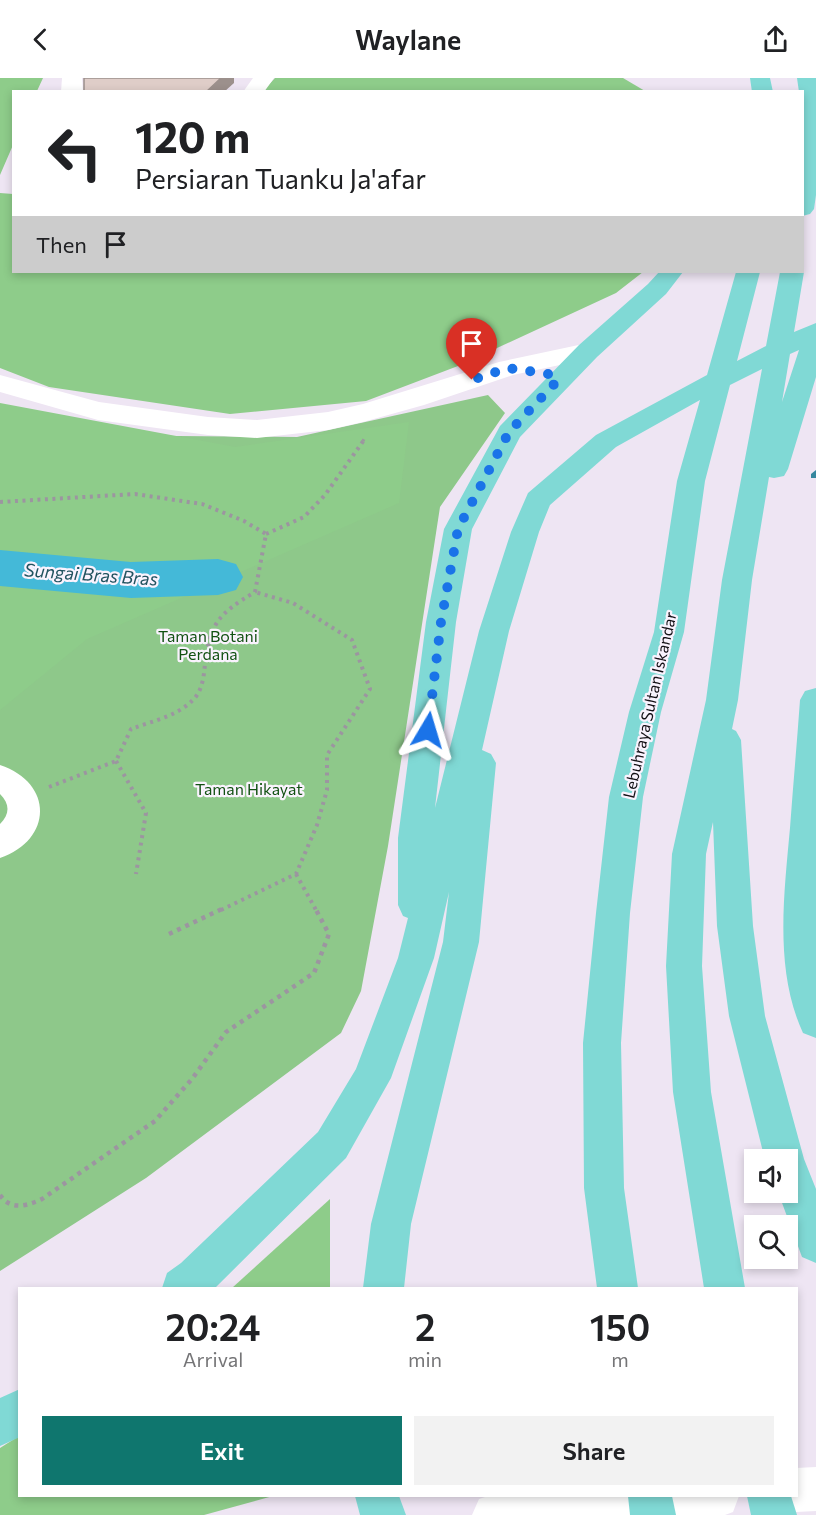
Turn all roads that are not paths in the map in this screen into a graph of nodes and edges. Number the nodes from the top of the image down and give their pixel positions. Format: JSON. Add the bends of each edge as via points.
{"nodes":[{"id":1,"x":264,"y":78,"type":"edge"},
{"id":2,"x":808,"y":83,"type":"edge"},
{"id":3,"x":255,"y":90,"type":"edge"},
{"id":4,"x":804,"y":198,"type":"edge"},
{"id":5,"x":669,"y":273,"type":"edge"},
{"id":6,"x":748,"y":273,"type":"edge"},
{"id":7,"x":791,"y":276,"type":"edge"},
{"id":8,"x":816,"y":331,"type":"edge"},
{"id":9,"x":816,"y":336,"type":"edge"},
{"id":10,"x":816,"y":345,"type":"edge"},
{"id":11,"x":588,"y":351,"type":"junction"},
{"id":12,"x":508,"y":368,"type":"junction"},
{"id":13,"x":558,"y":380,"type":"junction"},
{"id":14,"x":0,"y":383,"type":"edge"},
{"id":15,"x":667,"y":406,"type":"junction"},
{"id":16,"x":774,"y":436,"type":"junction"},
{"id":17,"x":494,"y":631,"type":"junction"},
{"id":18,"x":722,"y":700,"type":"junction"},
{"id":19,"x":816,"y":700,"type":"edge"},
{"id":20,"x":12,"y":787,"type":"edge"},
{"id":21,"x":0,"y":844,"type":"edge"},
{"id":22,"x":803,"y":855,"type":"junction"},
{"id":23,"x":816,"y":903,"type":"edge"},
{"id":24,"x":416,"y":958,"type":"junction"},
{"id":25,"x":816,"y":1021,"type":"edge"},
{"id":26,"x":782,"y":1149,"type":"edge"},
{"id":27,"x":798,"y":1194,"type":"edge"},
{"id":28,"x":816,"y":1243,"type":"edge"},
{"id":29,"x":183,"y":1287,"type":"edge"},
{"id":30,"x":384,"y":1287,"type":"edge"},
{"id":31,"x":618,"y":1287,"type":"edge"},
{"id":32,"x":725,"y":1287,"type":"edge"},
{"id":33,"x":18,"y":1411,"type":"edge"},
{"id":34,"x":0,"y":1424,"type":"edge"},
{"id":35,"x":816,"y":1489,"type":"edge"},
{"id":36,"x":798,"y":1490,"type":"edge"},
{"id":37,"x":377,"y":1497,"type":"edge"},
{"id":38,"x":650,"y":1497,"type":"edge"},
{"id":39,"x":702,"y":1497,"type":"edge"},
{"id":40,"x":769,"y":1497,"type":"edge"},
{"id":41,"x":383,"y":1515,"type":"edge"},
{"id":42,"x":495,"y":1515,"type":"edge"},
{"id":43,"x":653,"y":1515,"type":"edge"},
{"id":44,"x":774,"y":1515,"type":"edge"}],
"edges":[{"from":1,"to":3,"type":"street"},
{"from":2,"to":4,"type":"main road","via":[[813,151]]},
{"from":5,"to":11,"type":"main road","via":[[657,290]]},
{"from":6,"to":31,"type":"main road","name":"Lebuhraya Sultan Iskandar","via":[[691,481],[669,632],[626,796],[602,1043],[604,1188]]},
{"from":7,"to":16,"type":"main road"},
{"from":8,"to":15,"type":"main road"},
{"from":9,"to":16,"type":"main road"},
{"from":10,"to":15,"type":"main road"},
{"from":11,"to":12,"type":"street"},
{"from":11,"to":13,"type":"main road"},
{"from":12,"to":13,"type":"street","via":[[548,374]]},
{"from":12,"to":14,"type":"street","via":[[328,422],[257,429],[98,411]]},
{"from":13,"to":24,"type":"main road","via":[[509,432],[458,529],[441,622],[415,838]]},
{"from":15,"to":17,"type":"main road","via":[[606,441],[538,500]]},
{"from":16,"to":18,"type":"main road","via":[[737,580]]},
{"from":17,"to":24,"type":"main road"},
{"from":17,"to":30,"type":"main road","via":[[461,942],[391,1224]]},
{"from":18,"to":26,"type":"main road","via":[[735,927],[747,1016]]},
{"from":18,"to":32,"type":"main road","via":[[689,854],[684,966],[692,1092]]},
{"from":19,"to":22,"type":"main road"},
{"from":20,"to":21,"type":"street","via":[[25,808],[23,819],[17,830]]},
{"from":22,"to":23,"type":"main road"},
{"from":22,"to":25,"type":"main road","via":[[800,914],[807,987]]},
{"from":24,"to":29,"type":"main road","via":[[372,1077],[332,1145]]},
{"from":27,"to":28,"type":"main road"},
{"from":33,"to":34,"type":"main road"},
{"from":35,"to":36,"type":"street"},
{"from":37,"to":41,"type":"main road"},
{"from":38,"to":43,"type":"main road"},
{"from":39,"to":42,"type":"street","via":[[548,1507]]},
{"from":40,"to":44,"type":"main road"}]}
